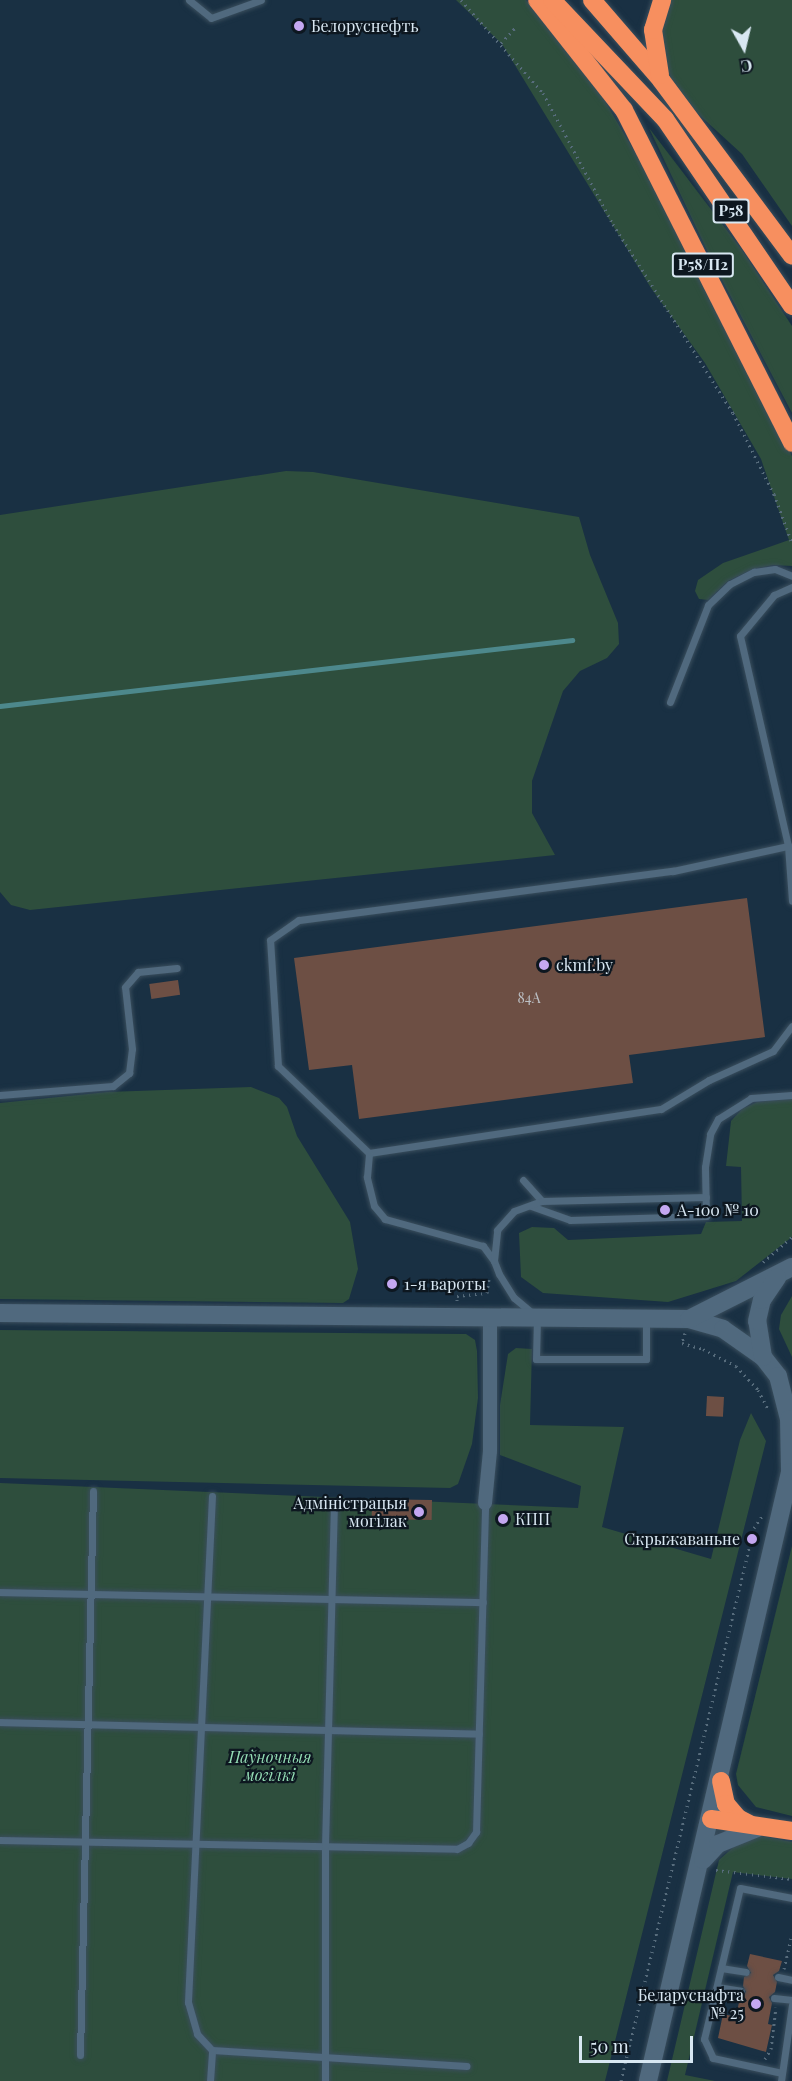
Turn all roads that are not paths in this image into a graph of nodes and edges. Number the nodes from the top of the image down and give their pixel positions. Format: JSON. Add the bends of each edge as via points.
{"nodes":[{"id":1,"x":189,"y":0,"type":"edge"},
{"id":2,"x":261,"y":0,"type":"edge"},
{"id":3,"x":537,"y":0,"type":"edge"},
{"id":4,"x":552,"y":0,"type":"edge"},
{"id":5,"x":592,"y":0,"type":"edge"},
{"id":6,"x":663,"y":0,"type":"edge"},
{"id":7,"x":661,"y":80,"type":"junction"},
{"id":8,"x":792,"y":256,"type":"edge"},
{"id":9,"x":792,"y":306,"type":"edge"},
{"id":10,"x":792,"y":443,"type":"edge"},
{"id":11,"x":792,"y":576,"type":"edge"},
{"id":12,"x":792,"y":587,"type":"edge"},
{"id":13,"x":670,"y":702,"type":"dead end"},
{"id":14,"x":788,"y":846,"type":"junction"},
{"id":15,"x":792,"y":901,"type":"edge"},
{"id":16,"x":177,"y":968,"type":"dead end"},
{"id":17,"x":792,"y":1026,"type":"edge"},
{"id":18,"x":0,"y":1095,"type":"edge"},
{"id":19,"x":792,"y":1095,"type":"edge"},
{"id":20,"x":369,"y":1153,"type":"junction"},
{"id":21,"x":523,"y":1180,"type":"dead end"},
{"id":22,"x":706,"y":1197,"type":"junction"},
{"id":23,"x":542,"y":1201,"type":"junction"},
{"id":24,"x":531,"y":1206,"type":"junction"},
{"id":25,"x":494,"y":1261,"type":"junction"},
{"id":26,"x":785,"y":1272,"type":"edge"},
{"id":27,"x":0,"y":1313,"type":"edge"},
{"id":28,"x":490,"y":1316,"type":"junction"},
{"id":29,"x":537,"y":1317,"type":"junction"},
{"id":30,"x":646,"y":1318,"type":"junction"},
{"id":31,"x":689,"y":1318,"type":"junction"},
{"id":32,"x":763,"y":1357,"type":"junction"},
{"id":33,"x":785,"y":1381,"type":"edge"},
{"id":34,"x":791,"y":1471,"type":"edge"},
{"id":35,"x":93,"y":1491,"type":"dead end"},
{"id":36,"x":213,"y":1496,"type":"dead end"},
{"id":37,"x":334,"y":1503,"type":"dead end"},
{"id":38,"x":485,"y":1503,"type":"joint"},
{"id":39,"x":0,"y":1592,"type":"edge"},
{"id":40,"x":91,"y":1594,"type":"junction"},
{"id":41,"x":208,"y":1596,"type":"junction"},
{"id":42,"x":330,"y":1599,"type":"junction"},
{"id":43,"x":483,"y":1602,"type":"junction"},
{"id":44,"x":0,"y":1722,"type":"edge"},
{"id":45,"x":89,"y":1724,"type":"junction"},
{"id":46,"x":201,"y":1727,"type":"junction"},
{"id":47,"x":327,"y":1730,"type":"junction"},
{"id":48,"x":479,"y":1734,"type":"junction"},
{"id":49,"x":721,"y":1781,"type":"junction"},
{"id":50,"x":711,"y":1820,"type":"junction"},
{"id":51,"x":757,"y":1828,"type":"junction"},
{"id":52,"x":792,"y":1831,"type":"edge"},
{"id":53,"x":0,"y":1840,"type":"edge"},
{"id":54,"x":86,"y":1841,"type":"junction"},
{"id":55,"x":194,"y":1844,"type":"junction"},
{"id":56,"x":325,"y":1846,"type":"junction"},
{"id":57,"x":707,"y":1865,"type":"junction"},
{"id":58,"x":792,"y":1898,"type":"edge"},
{"id":59,"x":721,"y":1968,"type":"junction"},
{"id":60,"x":746,"y":1972,"type":"dead end"},
{"id":61,"x":778,"y":1977,"type":"dead end"},
{"id":62,"x":792,"y":1980,"type":"edge"},
{"id":63,"x":717,"y":1987,"type":"junction"},
{"id":64,"x":741,"y":1991,"type":"dead end"},
{"id":65,"x":774,"y":1998,"type":"dead end"},
{"id":66,"x":792,"y":2000,"type":"edge"},
{"id":67,"x":792,"y":2004,"type":"edge"},
{"id":68,"x":212,"y":2050,"type":"junction"},
{"id":69,"x":80,"y":2055,"type":"dead end"},
{"id":70,"x":326,"y":2055,"type":"junction"},
{"id":71,"x":466,"y":2066,"type":"dead end"},
{"id":72,"x":651,"y":2077,"type":"edge"},
{"id":73,"x":781,"y":2077,"type":"edge"},
{"id":74,"x":210,"y":2081,"type":"edge"},
{"id":75,"x":325,"y":2081,"type":"edge"}],
"edges":[{"from":1,"to":2,"type":"lane","via":[[211,18]]},
{"from":3,"to":10,"type":"highway","number":"Р58/П2","via":[[624,110]]},
{"from":4,"to":9,"type":"highway","number":"Р58","via":[[665,119]]},
{"from":5,"to":7,"type":"highway","number":"Р58"},
{"from":6,"to":7,"type":"highway","via":[[653,30]]},
{"from":7,"to":8,"type":"highway","number":"Р58"},
{"from":11,"to":13,"type":"lane","via":[[775,569],[754,572],[730,585],[708,605]]},
{"from":12,"to":14,"type":"lane","via":[[774,595],[740,636]]},
{"from":14,"to":15,"type":"lane"},
{"from":14,"to":20,"type":"lane","via":[[673,871],[299,920],[270,940],[278,1066]]},
{"from":16,"to":18,"type":"lane","via":[[138,972],[125,987],[132,1048],[129,1073],[113,1086]]},
{"from":17,"to":20,"type":"lane","via":[[773,1051],[708,1080],[661,1109]]},
{"from":19,"to":22,"type":"lane","via":[[751,1098],[718,1119],[710,1134]]},
{"from":20,"to":25,"type":"lane","via":[[367,1177],[374,1206],[385,1219],[467,1239],[483,1246]]},
{"from":21,"to":23,"type":"lane"},
{"from":22,"to":23,"type":"lane"},
{"from":22,"to":24,"type":"lane","via":[[706,1216],[570,1220]]},
{"from":23,"to":24,"type":"lane"},
{"from":24,"to":25,"type":"lane","via":[[514,1211],[497,1230]]},
{"from":25,"to":29,"type":"lane","via":[[506,1287]]},
{"from":26,"to":31,"type":"main road"},
{"from":26,"to":32,"type":"main road","via":[[762,1300],[757,1321]]},
{"from":27,"to":28,"type":"main road"},
{"from":28,"to":29,"type":"main road"},
{"from":28,"to":38,"type":"street","via":[[490,1451]]},
{"from":29,"to":30,"type":"main road"},
{"from":29,"to":30,"type":"lane","via":[[536,1359],[646,1359]]},
{"from":30,"to":31,"type":"main road"},
{"from":31,"to":32,"type":"main road","via":[[723,1329]]},
{"from":32,"to":33,"type":"main road"},
{"from":33,"to":34,"type":"main road"},
{"from":34,"to":49,"type":"main road"},
{"from":35,"to":40,"type":"lane"},
{"from":36,"to":41,"type":"lane"},
{"from":37,"to":42,"type":"lane"},
{"from":38,"to":43,"type":"lane"},
{"from":39,"to":40,"type":"lane"},
{"from":40,"to":41,"type":"lane"},
{"from":40,"to":45,"type":"lane"},
{"from":41,"to":42,"type":"lane"},
{"from":41,"to":46,"type":"lane"},
{"from":42,"to":43,"type":"lane"},
{"from":42,"to":47,"type":"lane"},
{"from":43,"to":48,"type":"lane"},
{"from":44,"to":45,"type":"lane"},
{"from":45,"to":46,"type":"lane"},
{"from":45,"to":54,"type":"lane"},
{"from":46,"to":47,"type":"lane"},
{"from":46,"to":55,"type":"lane"},
{"from":47,"to":48,"type":"lane"},
{"from":47,"to":56,"type":"lane"},
{"from":48,"to":56,"type":"lane","via":[[476,1832],[468,1843],[457,1849]]},
{"from":49,"to":50,"type":"main road"},
{"from":49,"to":51,"type":"highway","via":[[726,1804],[738,1818]]},
{"from":50,"to":51,"type":"highway"},
{"from":50,"to":57,"type":"main road"},
{"from":51,"to":52,"type":"highway"},
{"from":51,"to":57,"type":"main road","via":[[718,1844]]},
{"from":53,"to":54,"type":"lane"},
{"from":54,"to":55,"type":"lane"},
{"from":54,"to":69,"type":"lane"},
{"from":55,"to":56,"type":"lane"},
{"from":55,"to":68,"type":"lane","via":[[188,2002],[197,2034]]},
{"from":56,"to":70,"type":"lane"},
{"from":57,"to":72,"type":"main road"},
{"from":58,"to":59,"type":"lane","via":[[740,1888]]},
{"from":59,"to":60,"type":"lane"},
{"from":59,"to":63,"type":"lane"},
{"from":61,"to":62,"type":"lane"},
{"from":63,"to":64,"type":"lane"},
{"from":63,"to":73,"type":"lane","via":[[704,2038],[712,2058]]},
{"from":65,"to":66,"type":"lane"},
{"from":67,"to":73,"type":"lane"},
{"from":68,"to":70,"type":"lane"},
{"from":68,"to":74,"type":"lane"},
{"from":70,"to":71,"type":"lane"},
{"from":70,"to":75,"type":"lane"}]}
